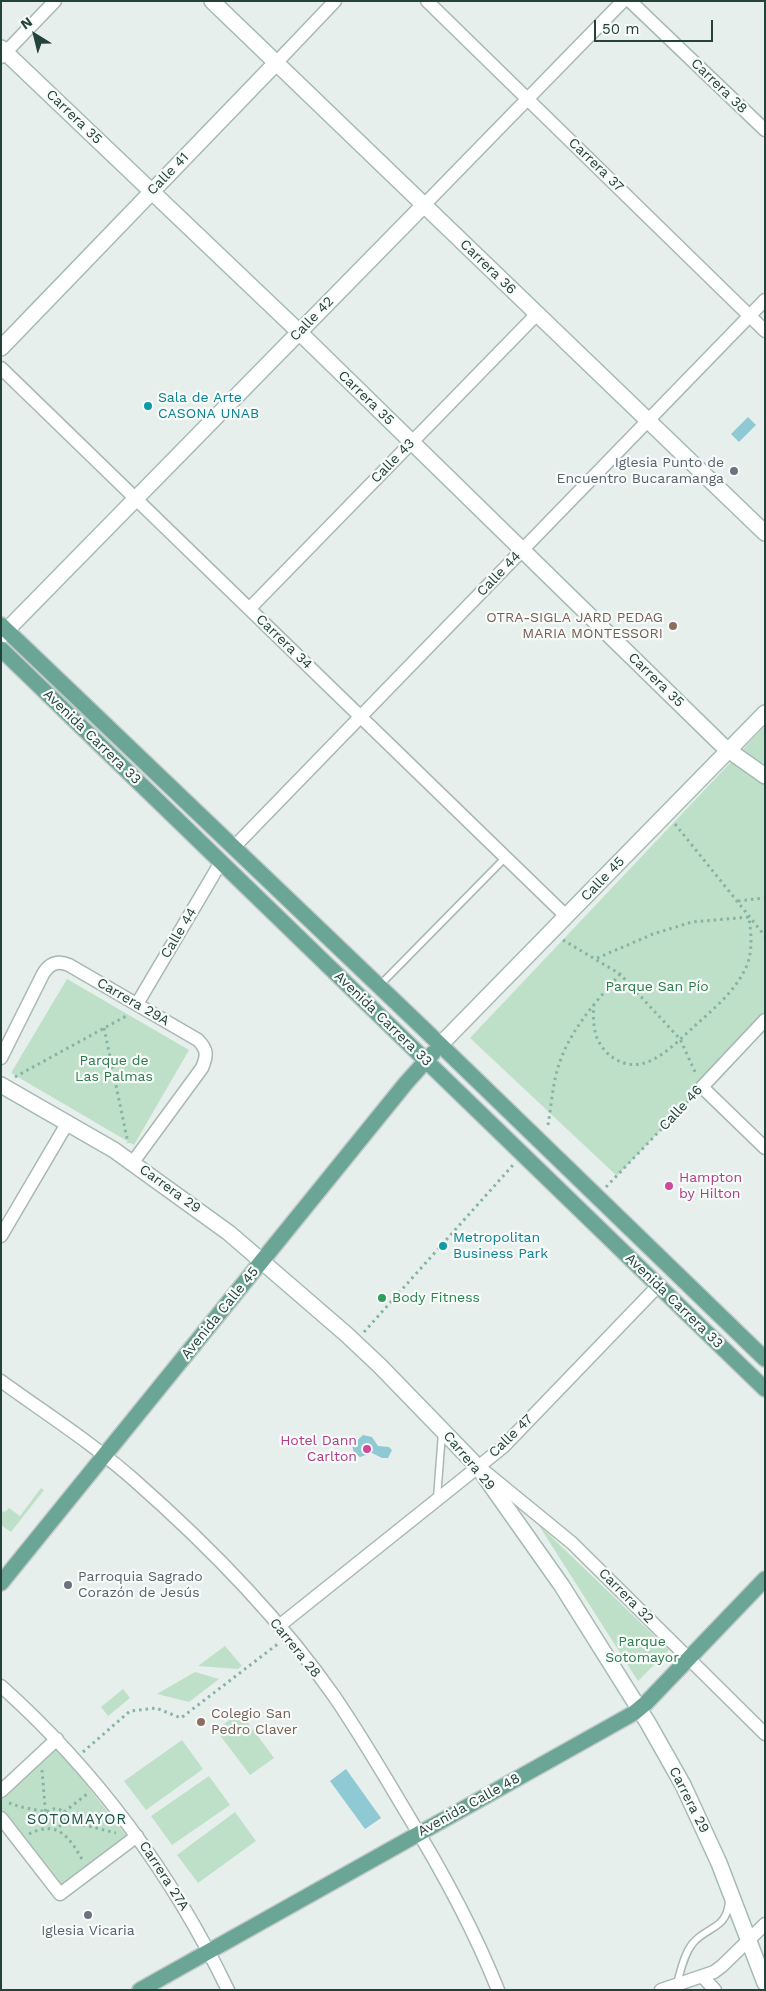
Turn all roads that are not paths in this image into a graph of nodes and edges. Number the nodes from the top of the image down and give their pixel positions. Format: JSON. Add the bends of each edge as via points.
{"nodes":[{"id":1,"x":55,"y":1,"type":"edge"},
{"id":2,"x":212,"y":1,"type":"edge"},
{"id":3,"x":335,"y":1,"type":"edge"},
{"id":4,"x":427,"y":1,"type":"edge"},
{"id":5,"x":623,"y":1,"type":"edge"},
{"id":6,"x":630,"y":1,"type":"edge"},
{"id":7,"x":3,"y":52,"type":"edge"},
{"id":8,"x":276,"y":63,"type":"junction"},
{"id":9,"x":528,"y":98,"type":"junction"},
{"id":10,"x":765,"y":130,"type":"edge"},
{"id":11,"x":152,"y":192,"type":"junction"},
{"id":12,"x":424,"y":205,"type":"junction"},
{"id":13,"x":765,"y":300,"type":"edge"},
{"id":14,"x":537,"y":314,"type":"junction"},
{"id":15,"x":750,"y":316,"type":"junction"},
{"id":16,"x":765,"y":330,"type":"edge"},
{"id":17,"x":299,"y":332,"type":"junction"},
{"id":18,"x":1,"y":348,"type":"edge"},
{"id":19,"x":1,"y":368,"type":"edge"},
{"id":20,"x":648,"y":421,"type":"junction"},
{"id":21,"x":411,"y":442,"type":"junction"},
{"id":22,"x":136,"y":498,"type":"junction"},
{"id":23,"x":765,"y":533,"type":"edge"},
{"id":24,"x":522,"y":550,"type":"junction"},
{"id":25,"x":250,"y":608,"type":"junction"},
{"id":26,"x":3,"y":630,"type":"edge"},
{"id":27,"x":1,"y":649,"type":"edge"},
{"id":28,"x":765,"y":713,"type":"edge"},
{"id":29,"x":360,"y":716,"type":"junction"},
{"id":30,"x":728,"y":751,"type":"junction"},
{"id":31,"x":765,"y":776,"type":"edge"},
{"id":32,"x":234,"y":847,"type":"junction"},
{"id":33,"x":506,"y":857,"type":"junction"},
{"id":34,"x":221,"y":862,"type":"junction"},
{"id":35,"x":566,"y":916,"type":"junction"},
{"id":36,"x":379,"y":986,"type":"junction"},
{"id":37,"x":139,"y":1006,"type":"junction"},
{"id":38,"x":765,"y":1020,"type":"edge"},
{"id":39,"x":440,"y":1045,"type":"junction"},
{"id":40,"x":1,"y":1058,"type":"edge"},
{"id":41,"x":426,"y":1061,"type":"junction"},
{"id":42,"x":6,"y":1083,"type":"edge"},
{"id":43,"x":68,"y":1122,"type":"junction"},
{"id":44,"x":765,"y":1148,"type":"edge"},
{"id":45,"x":132,"y":1162,"type":"junction"},
{"id":46,"x":1,"y":1236,"type":"edge"},
{"id":47,"x":262,"y":1261,"type":"junction"},
{"id":48,"x":658,"y":1286,"type":"junction"},
{"id":49,"x":765,"y":1359,"type":"edge"},
{"id":50,"x":1,"y":1380,"type":"edge"},
{"id":51,"x":765,"y":1389,"type":"edge"},
{"id":52,"x":443,"y":1429,"type":"junction"},
{"id":53,"x":104,"y":1456,"type":"junction"},
{"id":54,"x":478,"y":1467,"type":"junction"},
{"id":55,"x":437,"y":1500,"type":"junction"},
{"id":56,"x":765,"y":1579,"type":"edge"},
{"id":57,"x":1,"y":1583,"type":"edge"},
{"id":58,"x":279,"y":1626,"type":"junction"},
{"id":59,"x":688,"y":1658,"type":"junction"},
{"id":60,"x":1,"y":1686,"type":"edge"},
{"id":61,"x":639,"y":1709,"type":"junction"},
{"id":62,"x":765,"y":1734,"type":"edge"},
{"id":63,"x":57,"y":1739,"type":"junction"},
{"id":64,"x":4,"y":1796,"type":"edge"},
{"id":65,"x":1,"y":1818,"type":"edge"},
{"id":66,"x":419,"y":1833,"type":"junction"},
{"id":67,"x":136,"y":1837,"type":"junction"},
{"id":68,"x":730,"y":1892,"type":"junction"},
{"id":69,"x":765,"y":1924,"type":"edge"},
{"id":70,"x":749,"y":1941,"type":"junction"},
{"id":71,"x":209,"y":1951,"type":"junction"},
{"id":72,"x":702,"y":1976,"type":"junction"},
{"id":73,"x":765,"y":1983,"type":"edge"},
{"id":74,"x":677,"y":1984,"type":"junction"},
{"id":75,"x":140,"y":1990,"type":"edge"},
{"id":76,"x":228,"y":1990,"type":"edge"},
{"id":77,"x":498,"y":1990,"type":"edge"},
{"id":78,"x":661,"y":1990,"type":"edge"},
{"id":79,"x":715,"y":1990,"type":"edge"}],
"edges":[{"from":1,"to":7,"type":"street"},
{"from":2,"to":8,"type":"street","name":"Carrera 36"},
{"from":3,"to":8,"type":"street","name":"Calle 41"},
{"from":4,"to":9,"type":"street","name":"Carrera 37"},
{"from":5,"to":9,"type":"street","name":"Calle 42"},
{"from":6,"to":10,"type":"street","name":"Carrera 38"},
{"from":7,"to":11,"type":"street","name":"Carrera 35"},
{"from":8,"to":11,"type":"street","name":"Calle 41"},
{"from":8,"to":12,"type":"street","name":"Carrera 36"},
{"from":9,"to":12,"type":"street","name":"Calle 42"},
{"from":9,"to":15,"type":"street","name":"Carrera 37"},
{"from":11,"to":17,"type":"street","name":"Carrera 35"},
{"from":11,"to":18,"type":"street","name":"Calle 41"},
{"from":12,"to":14,"type":"street","name":"Carrera 36"},
{"from":12,"to":17,"type":"street","name":"Calle 42"},
{"from":13,"to":15,"type":"street","name":"Calle 44"},
{"from":14,"to":20,"type":"street","name":"Carrera 36"},
{"from":14,"to":21,"type":"street","name":"Calle 43"},
{"from":15,"to":16,"type":"street","name":"Carrera 37"},
{"from":15,"to":20,"type":"street","name":"Calle 44"},
{"from":17,"to":21,"type":"street","name":"Carrera 35"},
{"from":17,"to":22,"type":"street","name":"Calle 42"},
{"from":19,"to":22,"type":"street","name":"Carrera 34"},
{"from":20,"to":23,"type":"street","name":"Carrera 36"},
{"from":20,"to":24,"type":"street","name":"Calle 44"},
{"from":21,"to":24,"type":"street","name":"Carrera 35"},
{"from":21,"to":25,"type":"street","name":"Calle 43"},
{"from":22,"to":25,"type":"street","name":"Carrera 34"},
{"from":22,"to":26,"type":"street","name":"Calle 42"},
{"from":24,"to":29,"type":"street","name":"Calle 44"},
{"from":24,"to":30,"type":"street","name":"Carrera 35"},
{"from":25,"to":29,"type":"street","name":"Carrera 34"},
{"from":26,"to":32,"type":"main road","name":"Avenida Carrera 33"},
{"from":27,"to":34,"type":"main road","name":"Avenida Carrera 33"},
{"from":28,"to":30,"type":"street","name":"Calle 45"},
{"from":29,"to":32,"type":"street","name":"Calle 44"},
{"from":29,"to":33,"type":"street","name":"Carrera 34"},
{"from":30,"to":31,"type":"street","name":"Carrera 35"},
{"from":30,"to":35,"type":"street","name":"Calle 45"},
{"from":32,"to":36,"type":"main road","name":"Avenida Carrera 33"},
{"from":33,"to":35,"type":"street","name":"Carrera 34"},
{"from":33,"to":36,"type":"lane"},
{"from":34,"to":37,"type":"street","name":"Calle 44"},
{"from":34,"to":41,"type":"main road","name":"Avenida Carrera 33"},
{"from":35,"to":39,"type":"street","name":"Calle 45"},
{"from":36,"to":39,"type":"main road","name":"Avenida Carrera 33"},
{"from":37,"to":40,"type":"street","name":"Carrera 29A","via":[[69,965],[52,964],[43,974]]},
{"from":37,"to":45,"type":"street","name":"Carrera 29A","via":[[198,1040],[207,1054],[202,1068]]},
{"from":38,"to":44,"type":"street","name":"Calle 46","via":[[702,1087]]},
{"from":39,"to":41,"type":"main road","name":"Avenida Calle 45"},
{"from":39,"to":49,"type":"main road","name":"Avenida Carrera 33"},
{"from":41,"to":47,"type":"main road","name":"Avenida Calle 45"},
{"from":41,"to":48,"type":"main road","name":"Avenida Carrera 33"},
{"from":42,"to":43,"type":"street","name":"Carrera 29"},
{"from":43,"to":45,"type":"street","name":"Carrera 29"},
{"from":43,"to":46,"type":"street"},
{"from":45,"to":47,"type":"street","name":"Carrera 29"},
{"from":47,"to":52,"type":"street","name":"Carrera 29","via":[[355,1343]]},
{"from":47,"to":53,"type":"main road","name":"Avenida Calle 45"},
{"from":48,"to":51,"type":"main road","name":"Avenida Carrera 33"},
{"from":48,"to":54,"type":"street","name":"Calle 47","via":[[511,1439]]},
{"from":50,"to":53,"type":"street","name":"Carrera 28"},
{"from":52,"to":54,"type":"street","name":"Carrera 29"},
{"from":52,"to":55,"type":"lane"},
{"from":53,"to":57,"type":"main road","name":"Avenida Calle 45"},
{"from":53,"to":58,"type":"street","name":"Carrera 28","via":[[182,1524]]},
{"from":54,"to":55,"type":"street","name":"Calle 47"},
{"from":54,"to":59,"type":"street","name":"Carrera 32","via":[[572,1543]]},
{"from":54,"to":61,"type":"street","name":"Carrera 29","via":[[562,1586]]},
{"from":55,"to":58,"type":"street","name":"Calle 47"},
{"from":56,"to":59,"type":"main road","name":"Avenida Calle 48"},
{"from":58,"to":66,"type":"street","name":"Carrera 28","via":[[333,1696]]},
{"from":59,"to":61,"type":"main road","name":"Avenida Calle 48"},
{"from":59,"to":62,"type":"street","name":"Carrera 32"},
{"from":60,"to":63,"type":"street","name":"Carrera 27A"},
{"from":61,"to":66,"type":"main road","name":"Avenida Calle 48"},
{"from":61,"to":68,"type":"street","name":"Carrera 29","via":[[695,1809]]},
{"from":63,"to":64,"type":"street"},
{"from":63,"to":67,"type":"street","name":"Carrera 27A","via":[[98,1785]]},
{"from":65,"to":67,"type":"street","via":[[60,1894]]},
{"from":66,"to":71,"type":"main road","name":"Avenida Calle 48"},
{"from":66,"to":77,"type":"street","name":"Carrera 28","via":[[477,1938]]},
{"from":67,"to":71,"type":"street","name":"Carrera 27A","via":[[188,1912]]},
{"from":68,"to":70,"type":"street","name":"Carrera 29"},
{"from":68,"to":74,"type":"lane","via":[[724,1919],[694,1941]]},
{"from":69,"to":70,"type":"street"},
{"from":70,"to":72,"type":"street","via":[[722,1966]]},
{"from":70,"to":73,"type":"street","name":"Carrera 29"},
{"from":71,"to":75,"type":"main road","name":"Avenida Calle 48"},
{"from":71,"to":76,"type":"street","name":"Carrera 27A"},
{"from":72,"to":74,"type":"street"},
{"from":72,"to":79,"type":"street"},
{"from":74,"to":78,"type":"street"}]}
